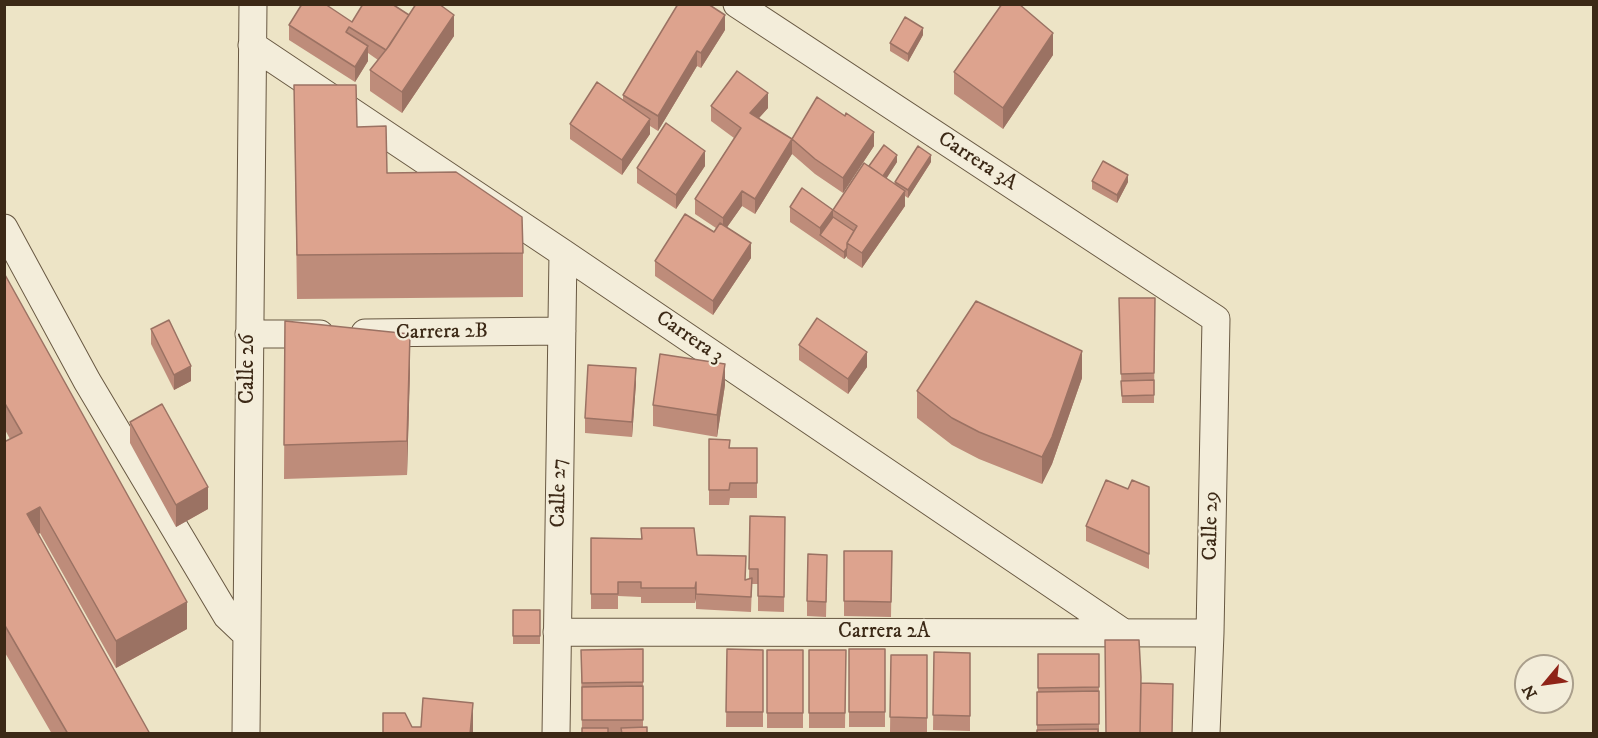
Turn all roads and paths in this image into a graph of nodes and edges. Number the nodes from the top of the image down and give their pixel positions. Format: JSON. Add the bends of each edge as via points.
{"nodes":[{"id":1,"x":253,"y":4,"type":"edge"},
{"id":2,"x":737,"y":4,"type":"edge"},
{"id":3,"x":252,"y":45,"type":"junction"},
{"id":4,"x":4,"y":228,"type":"edge"},
{"id":5,"x":563,"y":253,"type":"junction"},
{"id":6,"x":1216,"y":319,"type":"joint"},
{"id":7,"x":562,"y":331,"type":"junction"},
{"id":8,"x":249,"y":334,"type":"junction"},
{"id":9,"x":557,"y":632,"type":"junction"},
{"id":10,"x":1124,"y":633,"type":"junction"},
{"id":11,"x":1210,"y":633,"type":"junction"},
{"id":12,"x":247,"y":635,"type":"junction"},
{"id":13,"x":246,"y":734,"type":"edge"},
{"id":14,"x":556,"y":734,"type":"edge"},
{"id":15,"x":1206,"y":734,"type":"edge"}],
"edges":[{"from":1,"to":3,"type":"street","name":"Calle 26"},
{"from":2,"to":6,"type":"street","name":"Carrera 3A"},
{"from":3,"to":5,"type":"street","name":"Carrera 3"},
{"from":3,"to":8,"type":"street","name":"Calle 26"},
{"from":4,"to":12,"type":"street","via":[[87,381],[227,616]]},
{"from":5,"to":7,"type":"street","name":"Calle 27"},
{"from":5,"to":10,"type":"street","name":"Carrera 3"},
{"from":6,"to":11,"type":"street","name":"Calle 29"},
{"from":7,"to":8,"type":"street","name":"Carrera 2B"},
{"from":7,"to":9,"type":"street","name":"Calle 27"},
{"from":8,"to":12,"type":"street","name":"Calle 26"},
{"from":9,"to":10,"type":"street","name":"Carrera 2A"},
{"from":9,"to":14,"type":"street","name":"Calle 27"},
{"from":10,"to":11,"type":"street","name":"Carrera 2A"},
{"from":11,"to":15,"type":"street","name":"Calle 29"},
{"from":12,"to":13,"type":"street","name":"Calle 26"}]}
